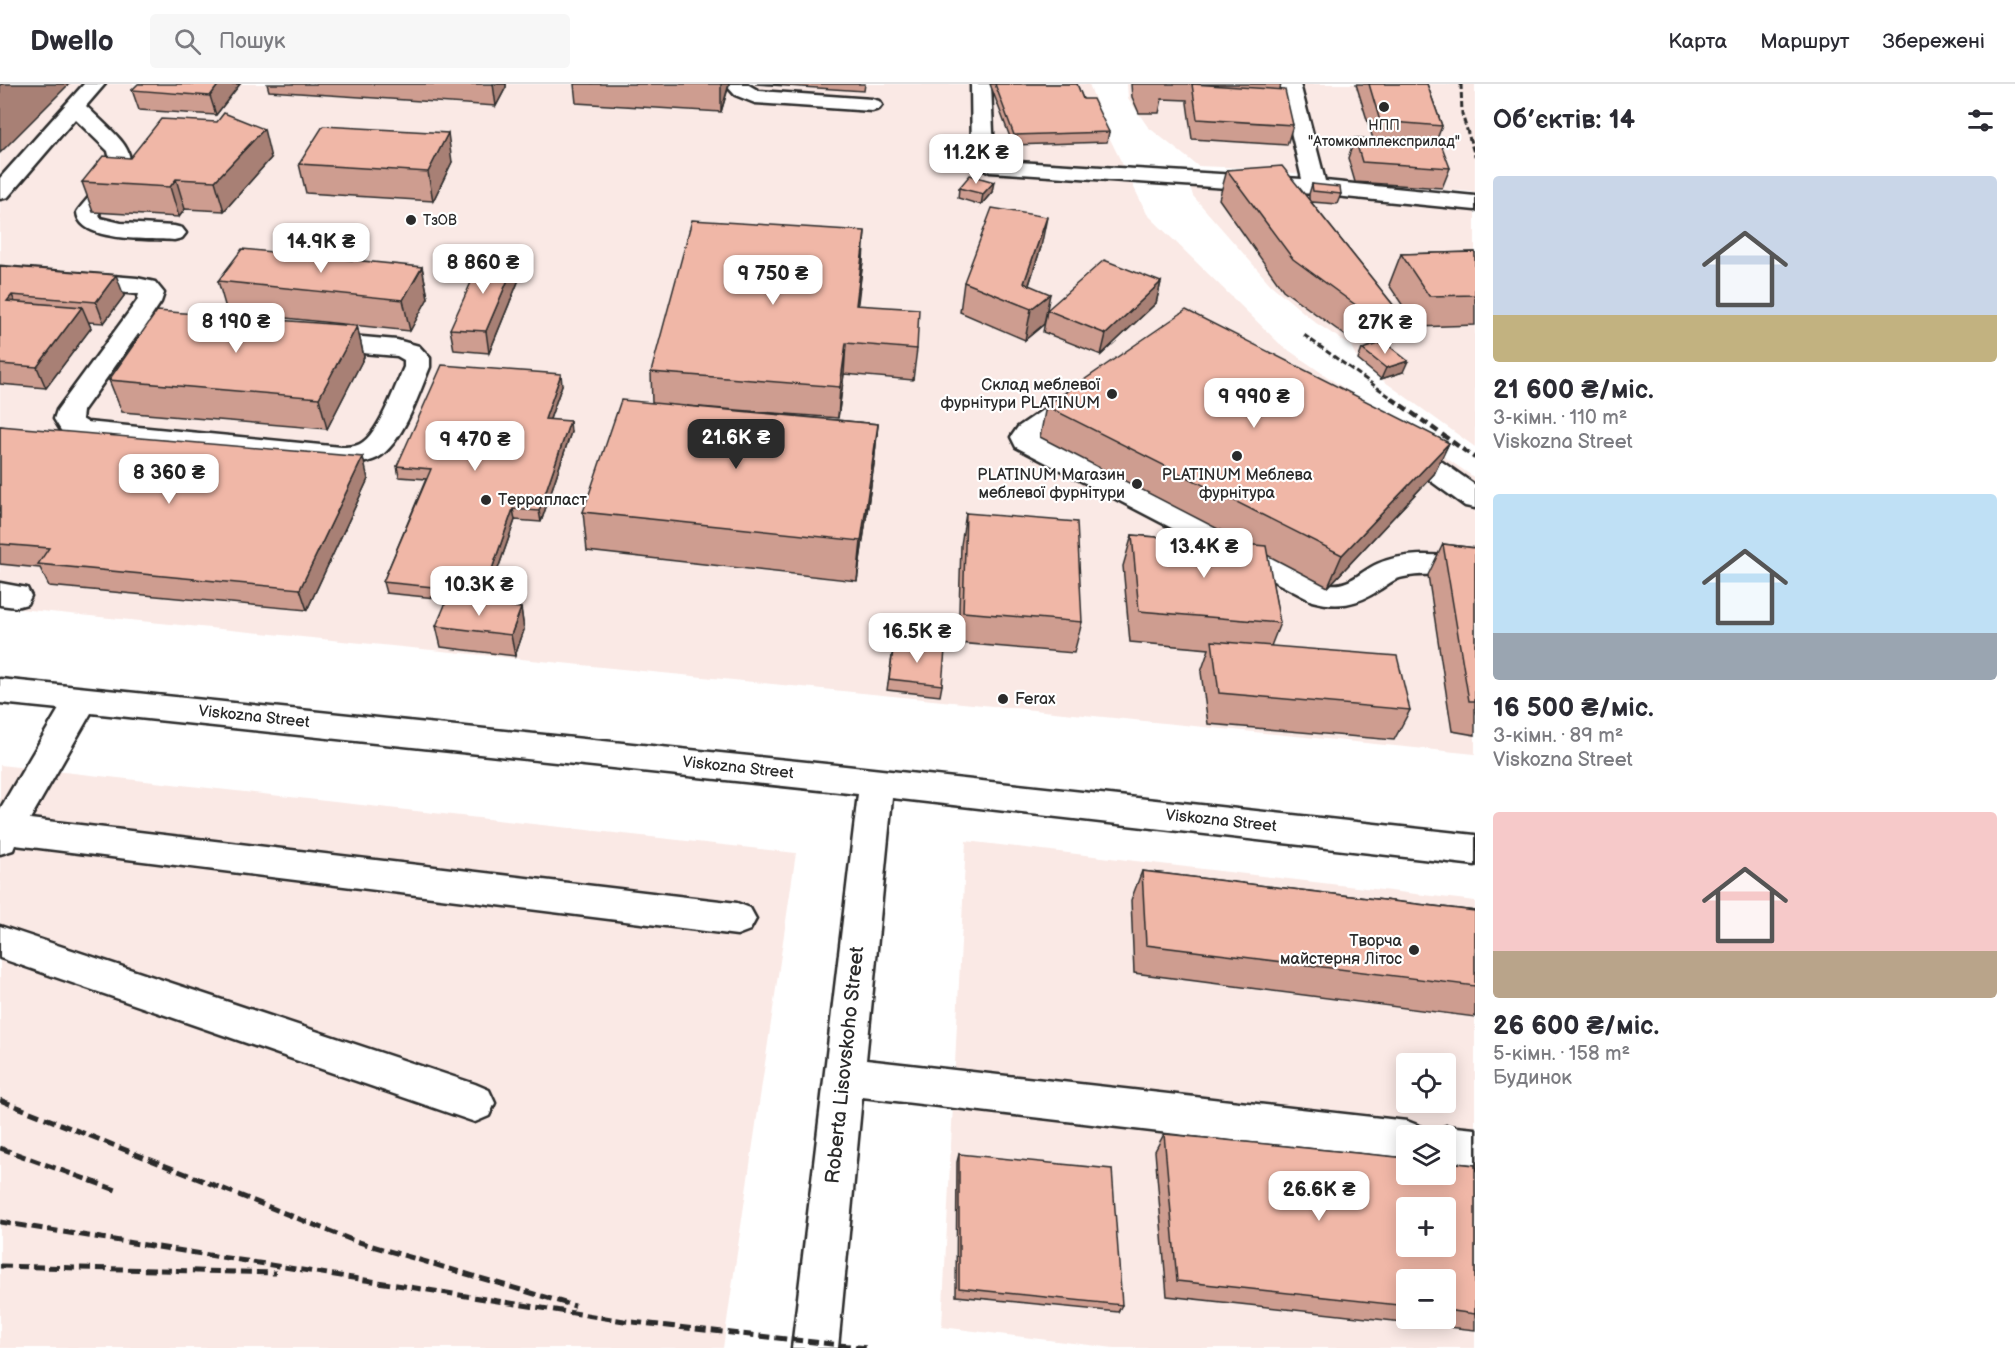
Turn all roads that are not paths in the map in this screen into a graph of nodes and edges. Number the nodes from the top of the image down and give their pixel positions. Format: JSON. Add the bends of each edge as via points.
{"nodes":[{"id":1,"x":95,"y":84,"type":"edge"},
{"id":2,"x":735,"y":84,"type":"edge"},
{"id":3,"x":981,"y":84,"type":"edge"},
{"id":4,"x":1290,"y":84,"type":"edge"},
{"id":5,"x":872,"y":105,"type":"dead end"},
{"id":6,"x":75,"y":107,"type":"junction"},
{"id":7,"x":1314,"y":187,"type":"junction"},
{"id":8,"x":0,"y":192,"type":"edge"},
{"id":9,"x":1475,"y":203,"type":"edge"},
{"id":10,"x":174,"y":233,"type":"dead end"},
{"id":11,"x":0,"y":274,"type":"edge"},
{"id":12,"x":131,"y":326,"type":"junction"},
{"id":13,"x":212,"y":333,"type":"edge"},
{"id":14,"x":293,"y":339,"type":"edge"},
{"id":15,"x":1107,"y":378,"type":"edge"},
{"id":16,"x":1379,"y":436,"type":"edge"},
{"id":17,"x":1475,"y":499,"type":"edge"},
{"id":18,"x":1475,"y":568,"type":"edge"},
{"id":19,"x":0,"y":691,"type":"edge"},
{"id":20,"x":81,"y":699,"type":"junction"},
{"id":21,"x":876,"y":783,"type":"junction"},
{"id":22,"x":3,"y":835,"type":"edge"},
{"id":23,"x":1475,"y":850,"type":"edge"},
{"id":24,"x":737,"y":919,"type":"dead end"},
{"id":25,"x":0,"y":942,"type":"edge"},
{"id":26,"x":844,"y":1076,"type":"junction"},
{"id":27,"x":475,"y":1103,"type":"dead end"},
{"id":28,"x":1396,"y":1140,"type":"edge"},
{"id":29,"x":1456,"y":1147,"type":"edge"},
{"id":30,"x":1475,"y":1149,"type":"edge"},
{"id":31,"x":815,"y":1348,"type":"edge"}],
"edges":[{"from":1,"to":6,"type":"street"},
{"from":2,"to":5,"type":"street","via":[[755,97]]},
{"from":3,"to":7,"type":"street","via":[[983,157],[998,167]]},
{"from":4,"to":7,"type":"street"},
{"from":6,"to":8,"type":"street"},
{"from":6,"to":10,"type":"street","via":[[122,157],[115,176],[88,212],[89,219],[106,228]]},
{"from":7,"to":9,"type":"street"},
{"from":11,"to":12,"type":"street","via":[[146,287],[152,293],[149,302]]},
{"from":12,"to":13,"type":"street"},
{"from":12,"to":14,"type":"street","via":[[70,410],[68,419],[72,426],[341,456],[358,455],[372,448],[383,437],[417,367],[417,358],[410,351],[397,348]]},
{"from":15,"to":18,"type":"street","via":[[1028,433],[1026,441],[1333,597],[1348,595],[1399,567]]},
{"from":16,"to":17,"type":"street","via":[[1400,446]]},
{"from":19,"to":20,"type":"street","name":"Viskozna Street"},
{"from":20,"to":21,"type":"street","name":"Viskozna Street"},
{"from":20,"to":22,"type":"street"},
{"from":21,"to":23,"type":"street","name":"Viskozna Street"},
{"from":21,"to":26,"type":"street","name":"Roberta Lisovskoho Street"},
{"from":22,"to":24,"type":"street"},
{"from":25,"to":27,"type":"street"},
{"from":26,"to":28,"type":"street"},
{"from":26,"to":31,"type":"street","name":"Roberta Lisovskoho Street"},
{"from":29,"to":30,"type":"street"}]}
